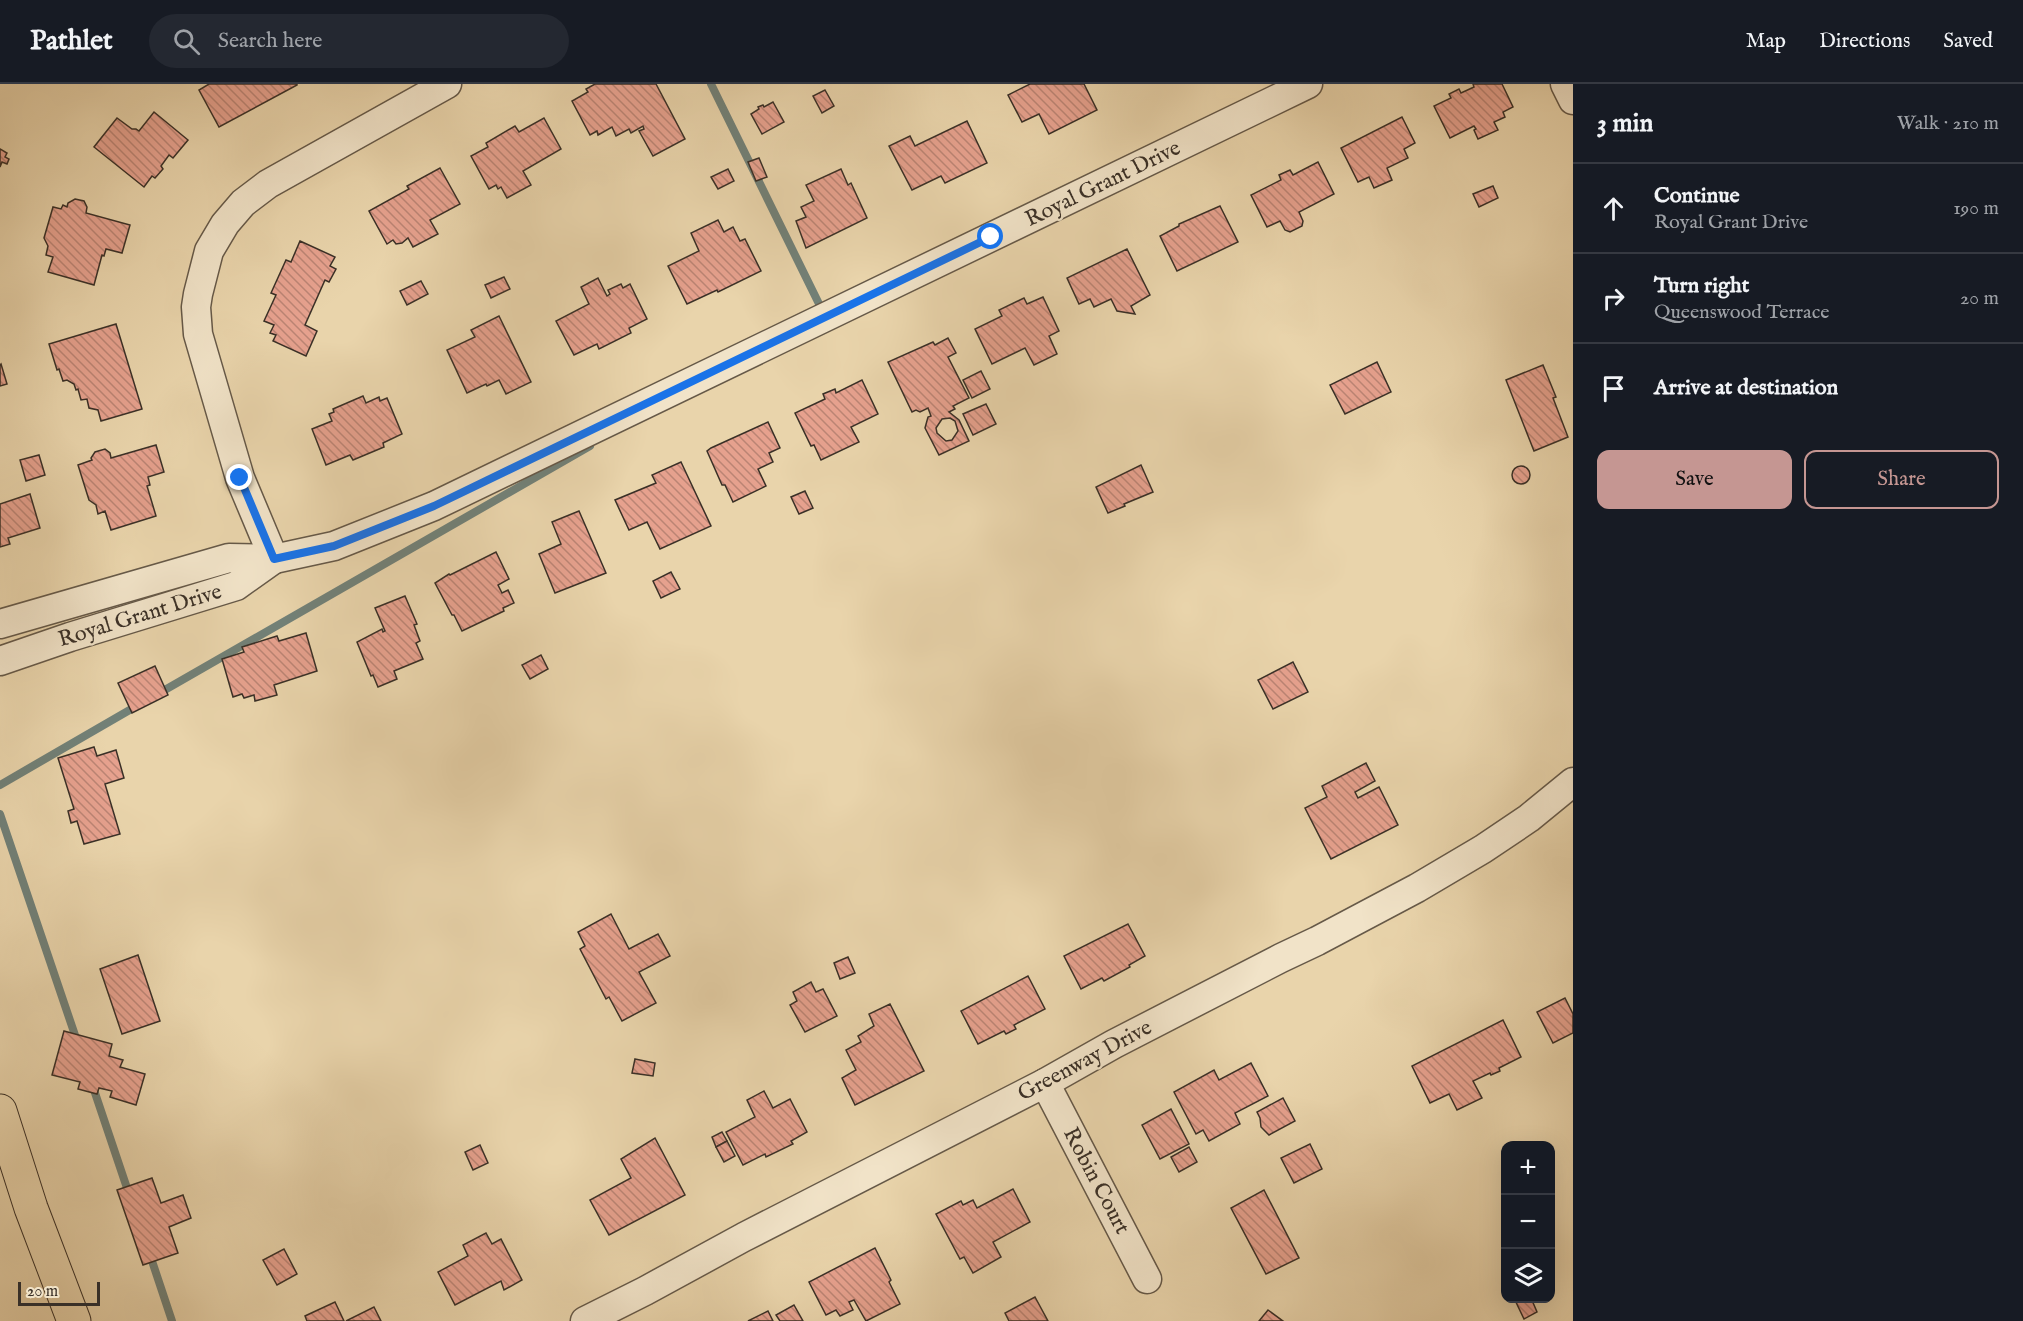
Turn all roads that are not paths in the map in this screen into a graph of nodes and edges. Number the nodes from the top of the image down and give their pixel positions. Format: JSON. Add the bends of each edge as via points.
{"nodes":[{"id":1,"x":447,"y":84,"type":"edge"},
{"id":2,"x":1308,"y":84,"type":"edge"},
{"id":3,"x":1565,"y":84,"type":"edge"},
{"id":4,"x":1573,"y":100,"type":"edge"},
{"id":5,"x":274,"y":559,"type":"junction"},
{"id":6,"x":0,"y":624,"type":"edge"},
{"id":7,"x":0,"y":661,"type":"edge"},
{"id":8,"x":1573,"y":782,"type":"edge"},
{"id":9,"x":1045,"y":1083,"type":"junction"},
{"id":10,"x":0,"y":1111,"type":"edge"},
{"id":11,"x":1147,"y":1279,"type":"dead end"},
{"id":12,"x":596,"y":1319,"type":"edge"},
{"id":13,"x":74,"y":1321,"type":"edge"}],
"edges":[{"from":1,"to":5,"type":"street","via":[[268,184],[243,203],[209,251],[196,307],[198,334],[240,478]]},
{"from":2,"to":5,"type":"street","name":"Royal Grant Drive","via":[[434,506],[334,546]]},
{"from":3,"to":4,"type":"street"},
{"from":5,"to":6,"type":"street","name":"Royal Grant Drive","via":[[230,558]]},
{"from":5,"to":7,"type":"street","name":"Royal Grant Drive","via":[[236,586]]},
{"from":8,"to":9,"type":"street","name":"Greenway Drive","via":[[1492,843],[1417,888]]},
{"from":9,"to":11,"type":"street","name":"Robin Court"},
{"from":9,"to":12,"type":"street","name":"Greenway Drive","via":[[744,1237]]},
{"from":10,"to":13,"type":"main road","via":[[31,1208]]}]}
